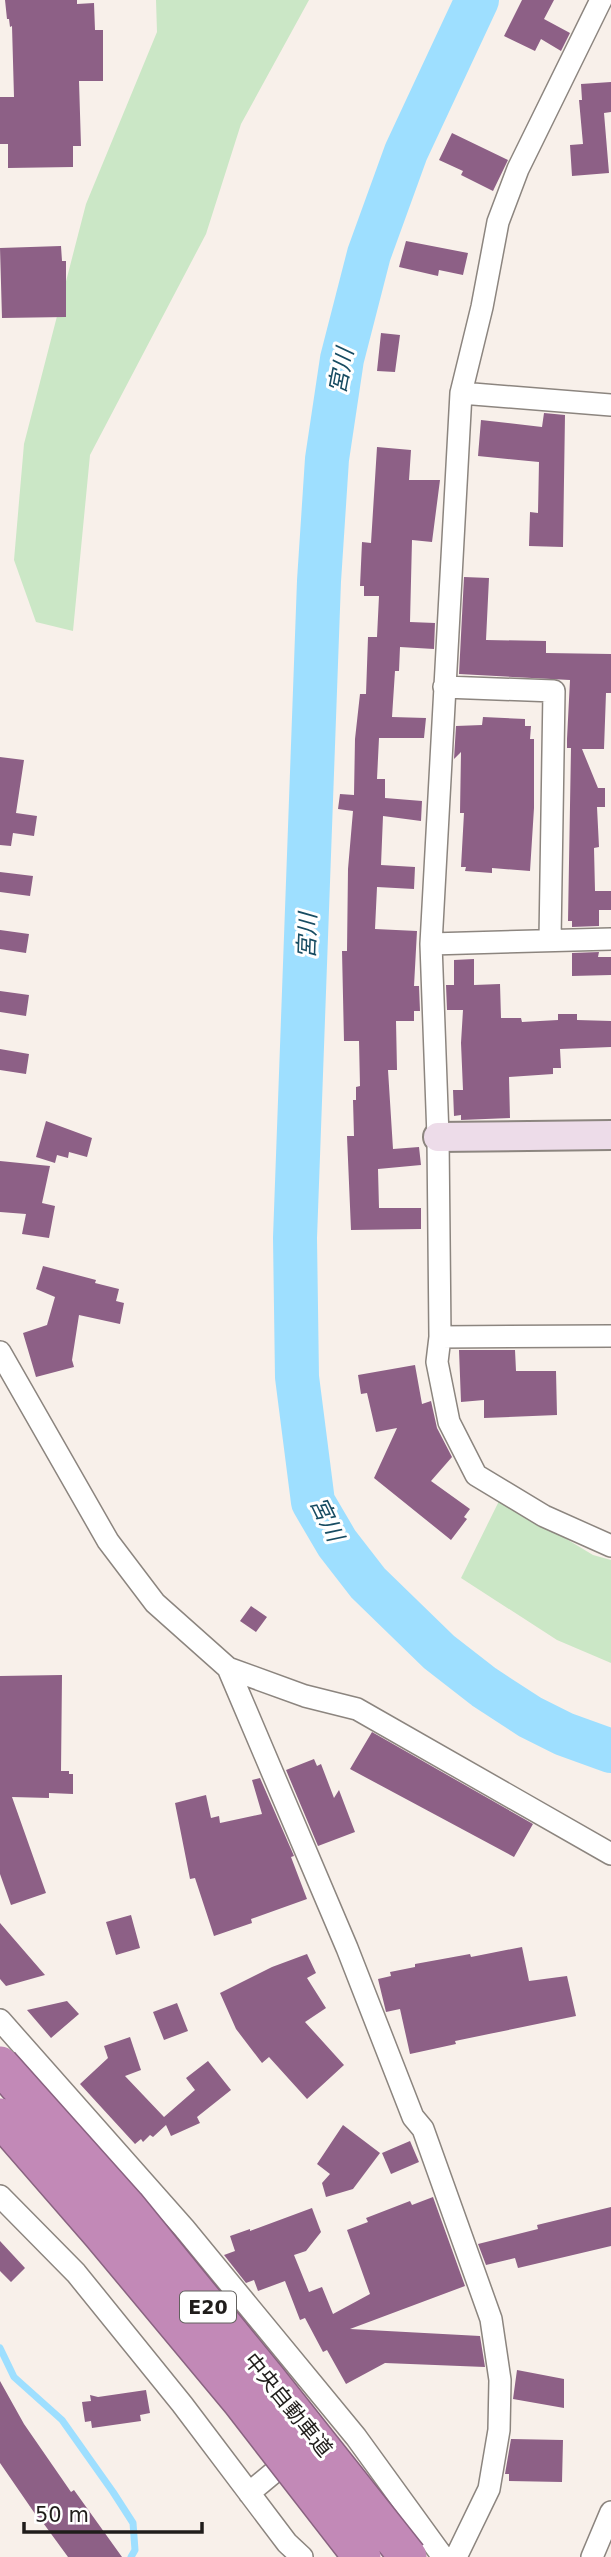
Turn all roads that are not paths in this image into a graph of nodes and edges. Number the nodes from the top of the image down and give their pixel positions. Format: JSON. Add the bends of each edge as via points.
{"nodes":[{"id":1,"x":601,"y":0,"type":"edge"},
{"id":2,"x":461,"y":393,"type":"junction"},
{"id":3,"x":611,"y":405,"type":"edge"},
{"id":4,"x":444,"y":687,"type":"junction"},
{"id":5,"x":611,"y":939,"type":"edge"},
{"id":6,"x":550,"y":940,"type":"junction"},
{"id":7,"x":431,"y":944,"type":"junction"},
{"id":8,"x":611,"y":1135,"type":"edge"},
{"id":9,"x":438,"y":1138,"type":"junction"},
{"id":10,"x":611,"y":1336,"type":"edge"},
{"id":11,"x":440,"y":1337,"type":"junction"},
{"id":12,"x":0,"y":1352,"type":"edge"},
{"id":13,"x":611,"y":1546,"type":"edge"},
{"id":14,"x":228,"y":1668,"type":"junction"},
{"id":15,"x":611,"y":1854,"type":"edge"},
{"id":16,"x":0,"y":2020,"type":"edge"},
{"id":17,"x":0,"y":2064,"type":"edge"},
{"id":18,"x":0,"y":2118,"type":"edge"},
{"id":19,"x":0,"y":2196,"type":"edge"},
{"id":20,"x":340,"y":2417,"type":"junction"},
{"id":21,"x":249,"y":2493,"type":"junction"},
{"id":22,"x":611,"y":2512,"type":"edge"},
{"id":23,"x":293,"y":2552,"type":"edge"},
{"id":24,"x":362,"y":2557,"type":"edge"},
{"id":25,"x":408,"y":2557,"type":"edge"},
{"id":26,"x":443,"y":2557,"type":"edge"},
{"id":27,"x":456,"y":2557,"type":"edge"},
{"id":28,"x":592,"y":2557,"type":"edge"}],
"edges":[{"from":1,"to":2,"type":"street","via":[[518,169],[498,222]]},
{"from":2,"to":3,"type":"street"},
{"from":2,"to":4,"type":"street"},
{"from":4,"to":6,"type":"street","via":[[554,691]]},
{"from":4,"to":7,"type":"street"},
{"from":5,"to":6,"type":"street"},
{"from":6,"to":7,"type":"street"},
{"from":7,"to":9,"type":"street"},
{"from":8,"to":9,"type":"street"},
{"from":9,"to":11,"type":"street"},
{"from":10,"to":11,"type":"street"},
{"from":11,"to":13,"type":"street","via":[[437,1362],[449,1422],[476,1475],[544,1516]]},
{"from":12,"to":14,"type":"street","via":[[108,1541],[155,1603]]},
{"from":14,"to":15,"type":"street","via":[[357,1709]]},
{"from":14,"to":27,"type":"street","via":[[413,2117],[423,2129],[491,2319],[500,2380],[499,2430],[489,2488]]},
{"from":16,"to":20,"type":"street","via":[[184,2228]]},
{"from":17,"to":25,"type":"highway","name":"中央自動車道","number":"E20","bridge":true,"via":[[126,2206]]},
{"from":18,"to":24,"type":"highway","name":"中央自動車道","number":"E20","bridge":true,"via":[[242,2401]]},
{"from":19,"to":21,"type":"street","via":[[76,2273]]},
{"from":20,"to":21,"type":"street"},
{"from":20,"to":26,"type":"street"},
{"from":21,"to":23,"type":"street"},
{"from":22,"to":28,"type":"street"}]}
